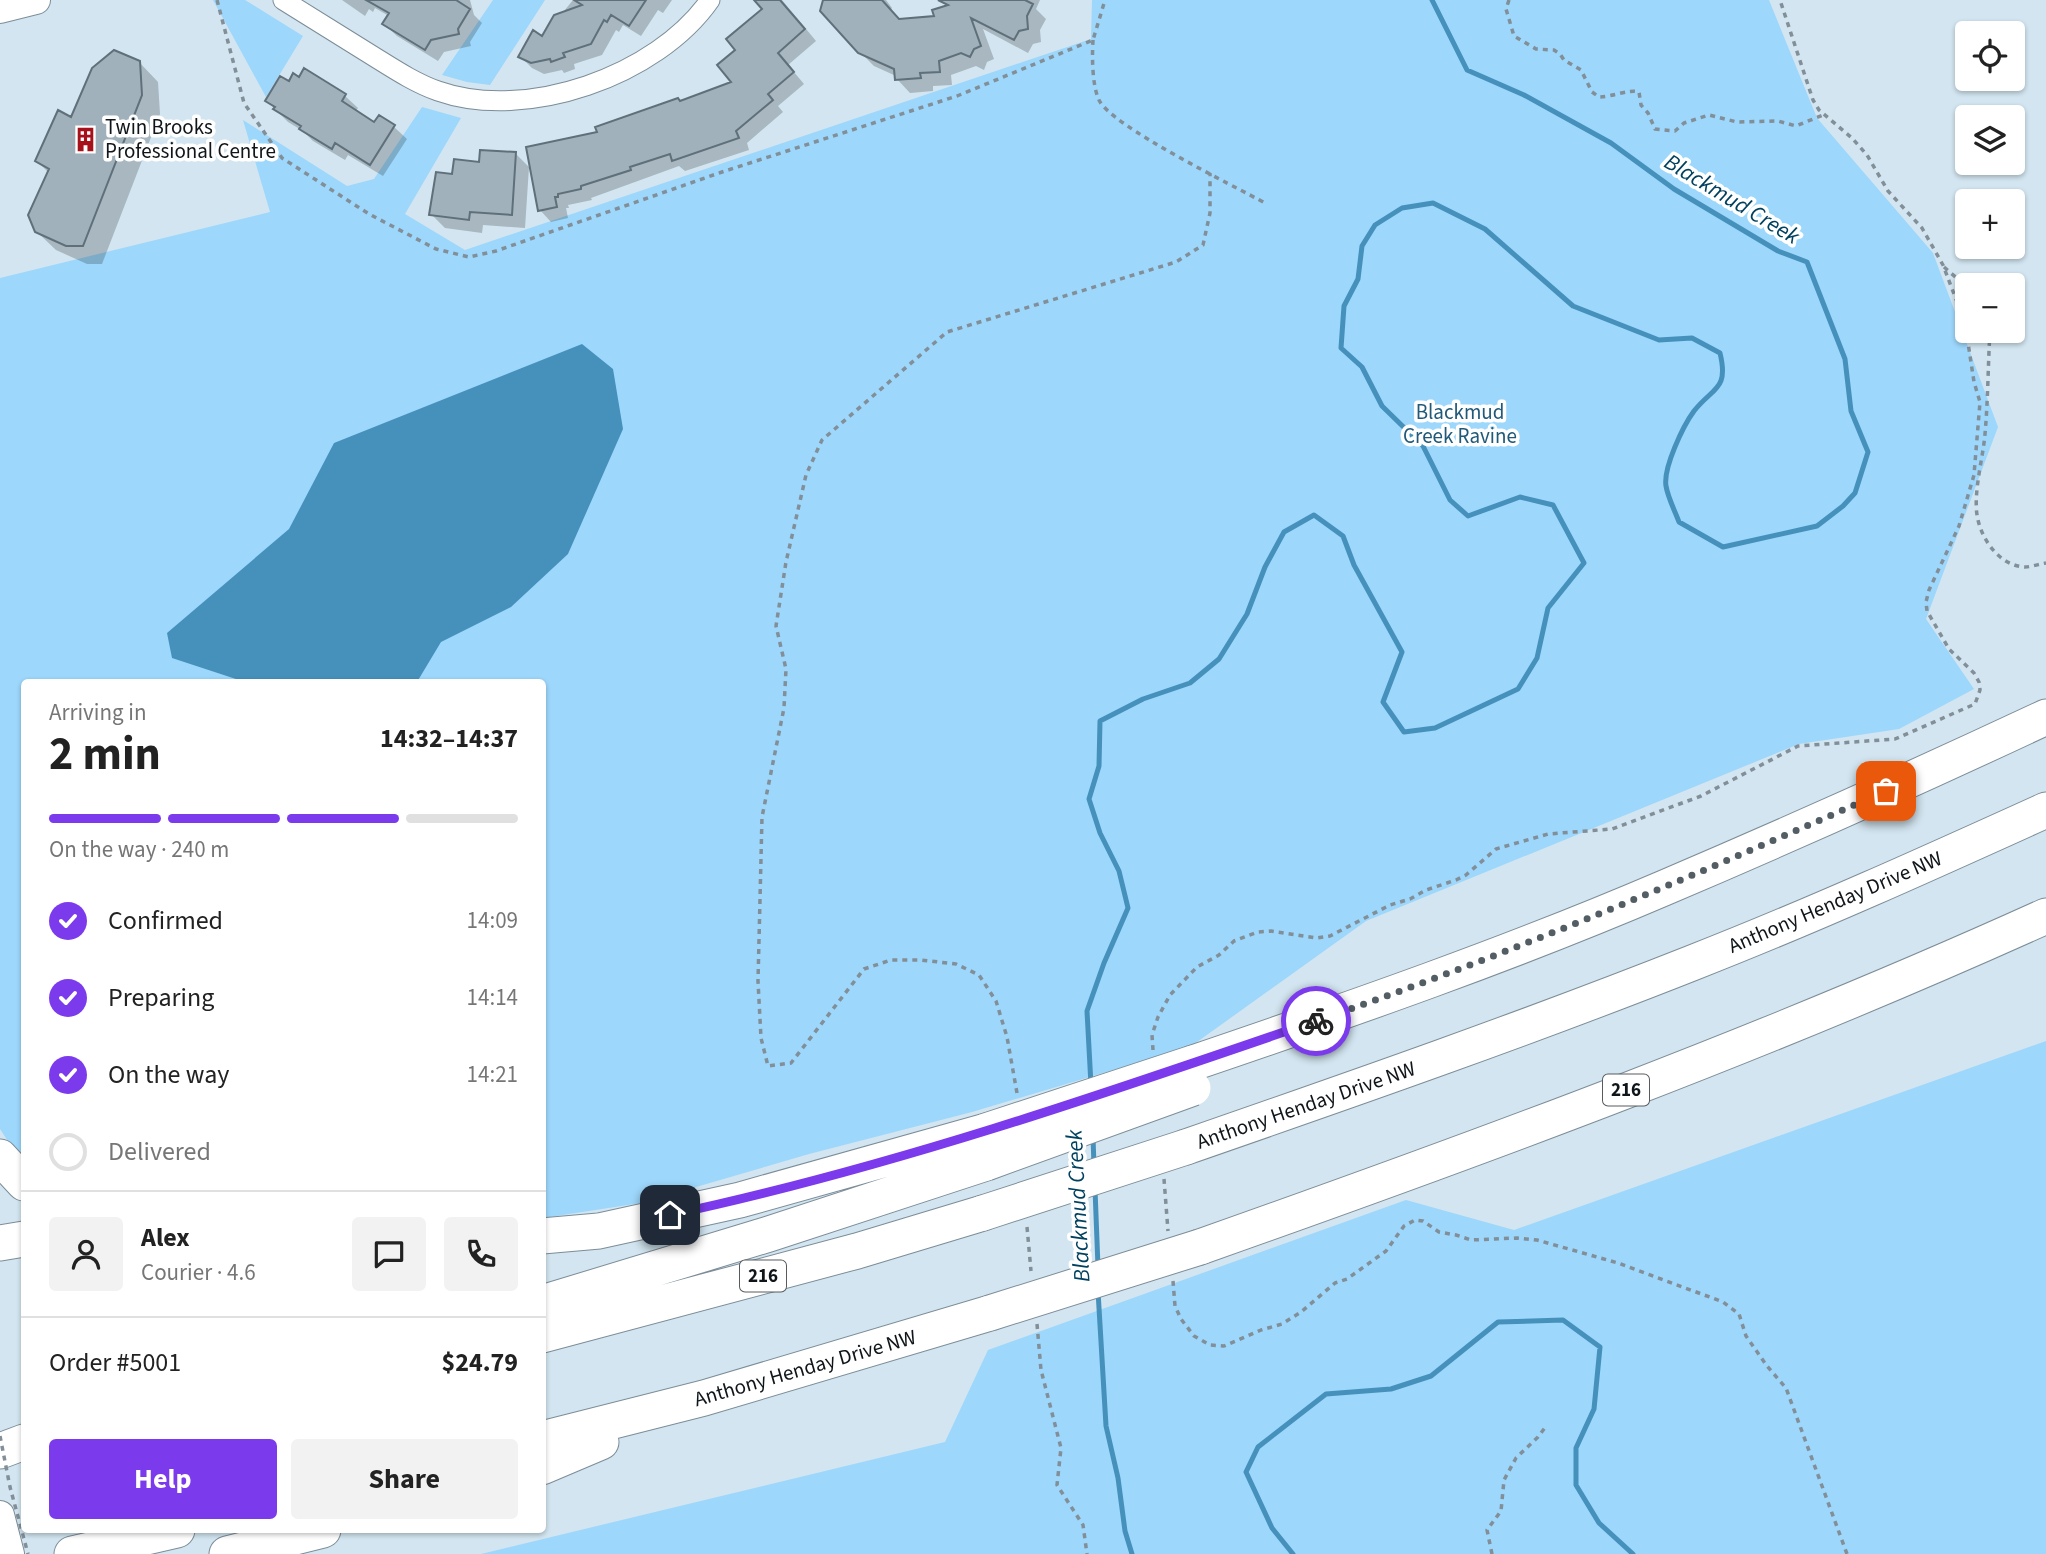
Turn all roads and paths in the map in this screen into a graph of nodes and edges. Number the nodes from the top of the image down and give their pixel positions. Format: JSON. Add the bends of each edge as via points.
{"nodes":[{"id":1,"x":36,"y":0,"type":"edge"},
{"id":2,"x":218,"y":0,"type":"edge"},
{"id":3,"x":282,"y":0,"type":"edge"},
{"id":4,"x":710,"y":0,"type":"edge"},
{"id":5,"x":1105,"y":0,"type":"edge"},
{"id":6,"x":1509,"y":0,"type":"edge"},
{"id":7,"x":1780,"y":0,"type":"edge"},
{"id":8,"x":0,"y":9,"type":"edge"},
{"id":9,"x":1093,"y":40,"type":"junction"},
{"id":10,"x":1824,"y":115,"type":"junction"},
{"id":11,"x":1210,"y":173,"type":"junction"},
{"id":12,"x":1265,"y":203,"type":"dead end"},
{"id":13,"x":1942,"y":265,"type":"junction"},
{"id":14,"x":1955,"y":276,"type":"edge"},
{"id":15,"x":1989,"y":343,"type":"edge"},
{"id":16,"x":1970,"y":492,"type":"dead end"},
{"id":17,"x":2046,"y":563,"type":"edge"},
{"id":18,"x":2046,"y":717,"type":"edge"},
{"id":19,"x":2046,"y":800,"type":"edge"},
{"id":20,"x":2046,"y":810,"type":"edge"},
{"id":21,"x":1947,"y":855,"type":"junction"},
{"id":22,"x":2046,"y":916,"type":"edge"},
{"id":23,"x":1018,"y":1106,"type":"dead end"},
{"id":24,"x":986,"y":1147,"type":"junction"},
{"id":25,"x":0,"y":1157,"type":"edge"},
{"id":26,"x":21,"y":1180,"type":"edge"},
{"id":27,"x":1027,"y":1224,"type":"dead end"},
{"id":28,"x":546,"y":1236,"type":"edge"},
{"id":29,"x":21,"y":1240,"type":"edge"},
{"id":30,"x":0,"y":1243,"type":"edge"},
{"id":31,"x":1032,"y":1278,"type":"dead end"},
{"id":32,"x":546,"y":1302,"type":"edge"},
{"id":33,"x":1036,"y":1317,"type":"dead end"},
{"id":34,"x":546,"y":1334,"type":"edge"},
{"id":35,"x":704,"y":1398,"type":"junction"},
{"id":36,"x":1547,"y":1425,"type":"dead end"},
{"id":37,"x":0,"y":1436,"type":"edge"},
{"id":38,"x":546,"y":1438,"type":"edge"},
{"id":39,"x":21,"y":1443,"type":"edge"},
{"id":40,"x":0,"y":1451,"type":"edge"},
{"id":41,"x":546,"y":1464,"type":"edge"},
{"id":42,"x":21,"y":1465,"type":"edge"},
{"id":43,"x":0,"y":1469,"type":"edge"},
{"id":44,"x":0,"y":1515,"type":"edge"},
{"id":45,"x":21,"y":1528,"type":"edge"},
{"id":46,"x":22,"y":1533,"type":"edge"},
{"id":47,"x":164,"y":1533,"type":"edge"},
{"id":48,"x":311,"y":1533,"type":"edge"},
{"id":49,"x":10,"y":1554,"type":"edge"},
{"id":50,"x":28,"y":1554,"type":"edge"},
{"id":51,"x":72,"y":1554,"type":"edge"},
{"id":52,"x":227,"y":1554,"type":"edge"},
{"id":53,"x":1087,"y":1554,"type":"edge"},
{"id":54,"x":1492,"y":1554,"type":"edge"}],
"edges":[{"from":1,"to":8,"type":"main road"},
{"from":2,"to":9,"type":"path","via":[[244,103],[282,158],[369,214],[436,249],[469,257],[957,96]]},
{"from":3,"to":4,"type":"street","via":[[421,84],[452,96],[502,101],[552,96],[615,74],[673,38]]},
{"from":5,"to":9,"type":"path"},
{"from":6,"to":10,"type":"path","via":[[1506,9],[1514,36],[1536,49],[1560,54],[1581,70],[1592,92],[1600,97],[1640,92],[1641,105],[1655,129],[1675,131],[1709,115],[1737,122],[1796,125]]},
{"from":7,"to":10,"type":"path","via":[[1813,100]]},
{"from":9,"to":11,"type":"path","via":[[1099,101],[1124,124]]},
{"from":10,"to":13,"type":"path","via":[[1867,155],[1888,191],[1922,228]]},
{"from":11,"to":12,"type":"path"},
{"from":11,"to":23,"type":"path","via":[[1210,213],[1203,245],[1176,262],[947,332],[822,440],[806,475],[786,562],[776,626],[786,669],[784,708],[762,817],[758,981],[761,1038],[768,1066],[791,1063],[864,969],[891,960],[956,964],[979,975],[996,1001]]},
{"from":13,"to":14,"type":"path"},
{"from":13,"to":16,"type":"path","via":[[1965,323],[1980,402]]},
{"from":15,"to":17,"type":"path","via":[[1977,519],[1993,551],[2009,563],[2025,567]]},
{"from":18,"to":24,"type":"highway","bridge":true,"via":[[1616,908],[1193,1076]]},
{"from":19,"to":21,"type":"highway"},
{"from":20,"to":21,"type":"highway","name":"Anthony Henday Drive NW","number":"216"},
{"from":21,"to":34,"type":"highway","name":"Anthony Henday Drive NW","number":"216","bridge":true,"via":[[1694,962],[1186,1147],[983,1213]]},
{"from":22,"to":35,"type":"highway","name":"Anthony Henday Drive NW","number":"216","bridge":true,"via":[[1728,1051],[1449,1159],[1200,1247]]},
{"from":24,"to":28,"type":"highway","via":[[599,1230]]},
{"from":24,"to":32,"type":"highway","via":[[769,1234]]},
{"from":25,"to":26,"type":"highway"},
{"from":27,"to":31,"type":"path"},
{"from":29,"to":30,"type":"highway"},
{"from":33,"to":53,"type":"path","via":[[1041,1370],[1061,1448],[1058,1485],[1083,1525]]},
{"from":35,"to":38,"type":"highway","name":"Anthony Henday Drive NW","number":"216"},
{"from":35,"to":41,"type":"highway"},
{"from":36,"to":54,"type":"path","via":[[1516,1458],[1504,1480],[1501,1511],[1487,1530]]},
{"from":37,"to":45,"type":"path","bridge":true},
{"from":39,"to":40,"type":"highway"},
{"from":42,"to":43,"type":"highway"},
{"from":44,"to":49,"type":"main road"},
{"from":46,"to":50,"type":"path","bridge":true},
{"from":47,"to":51,"type":"highway"},
{"from":48,"to":52,"type":"highway"}]}
